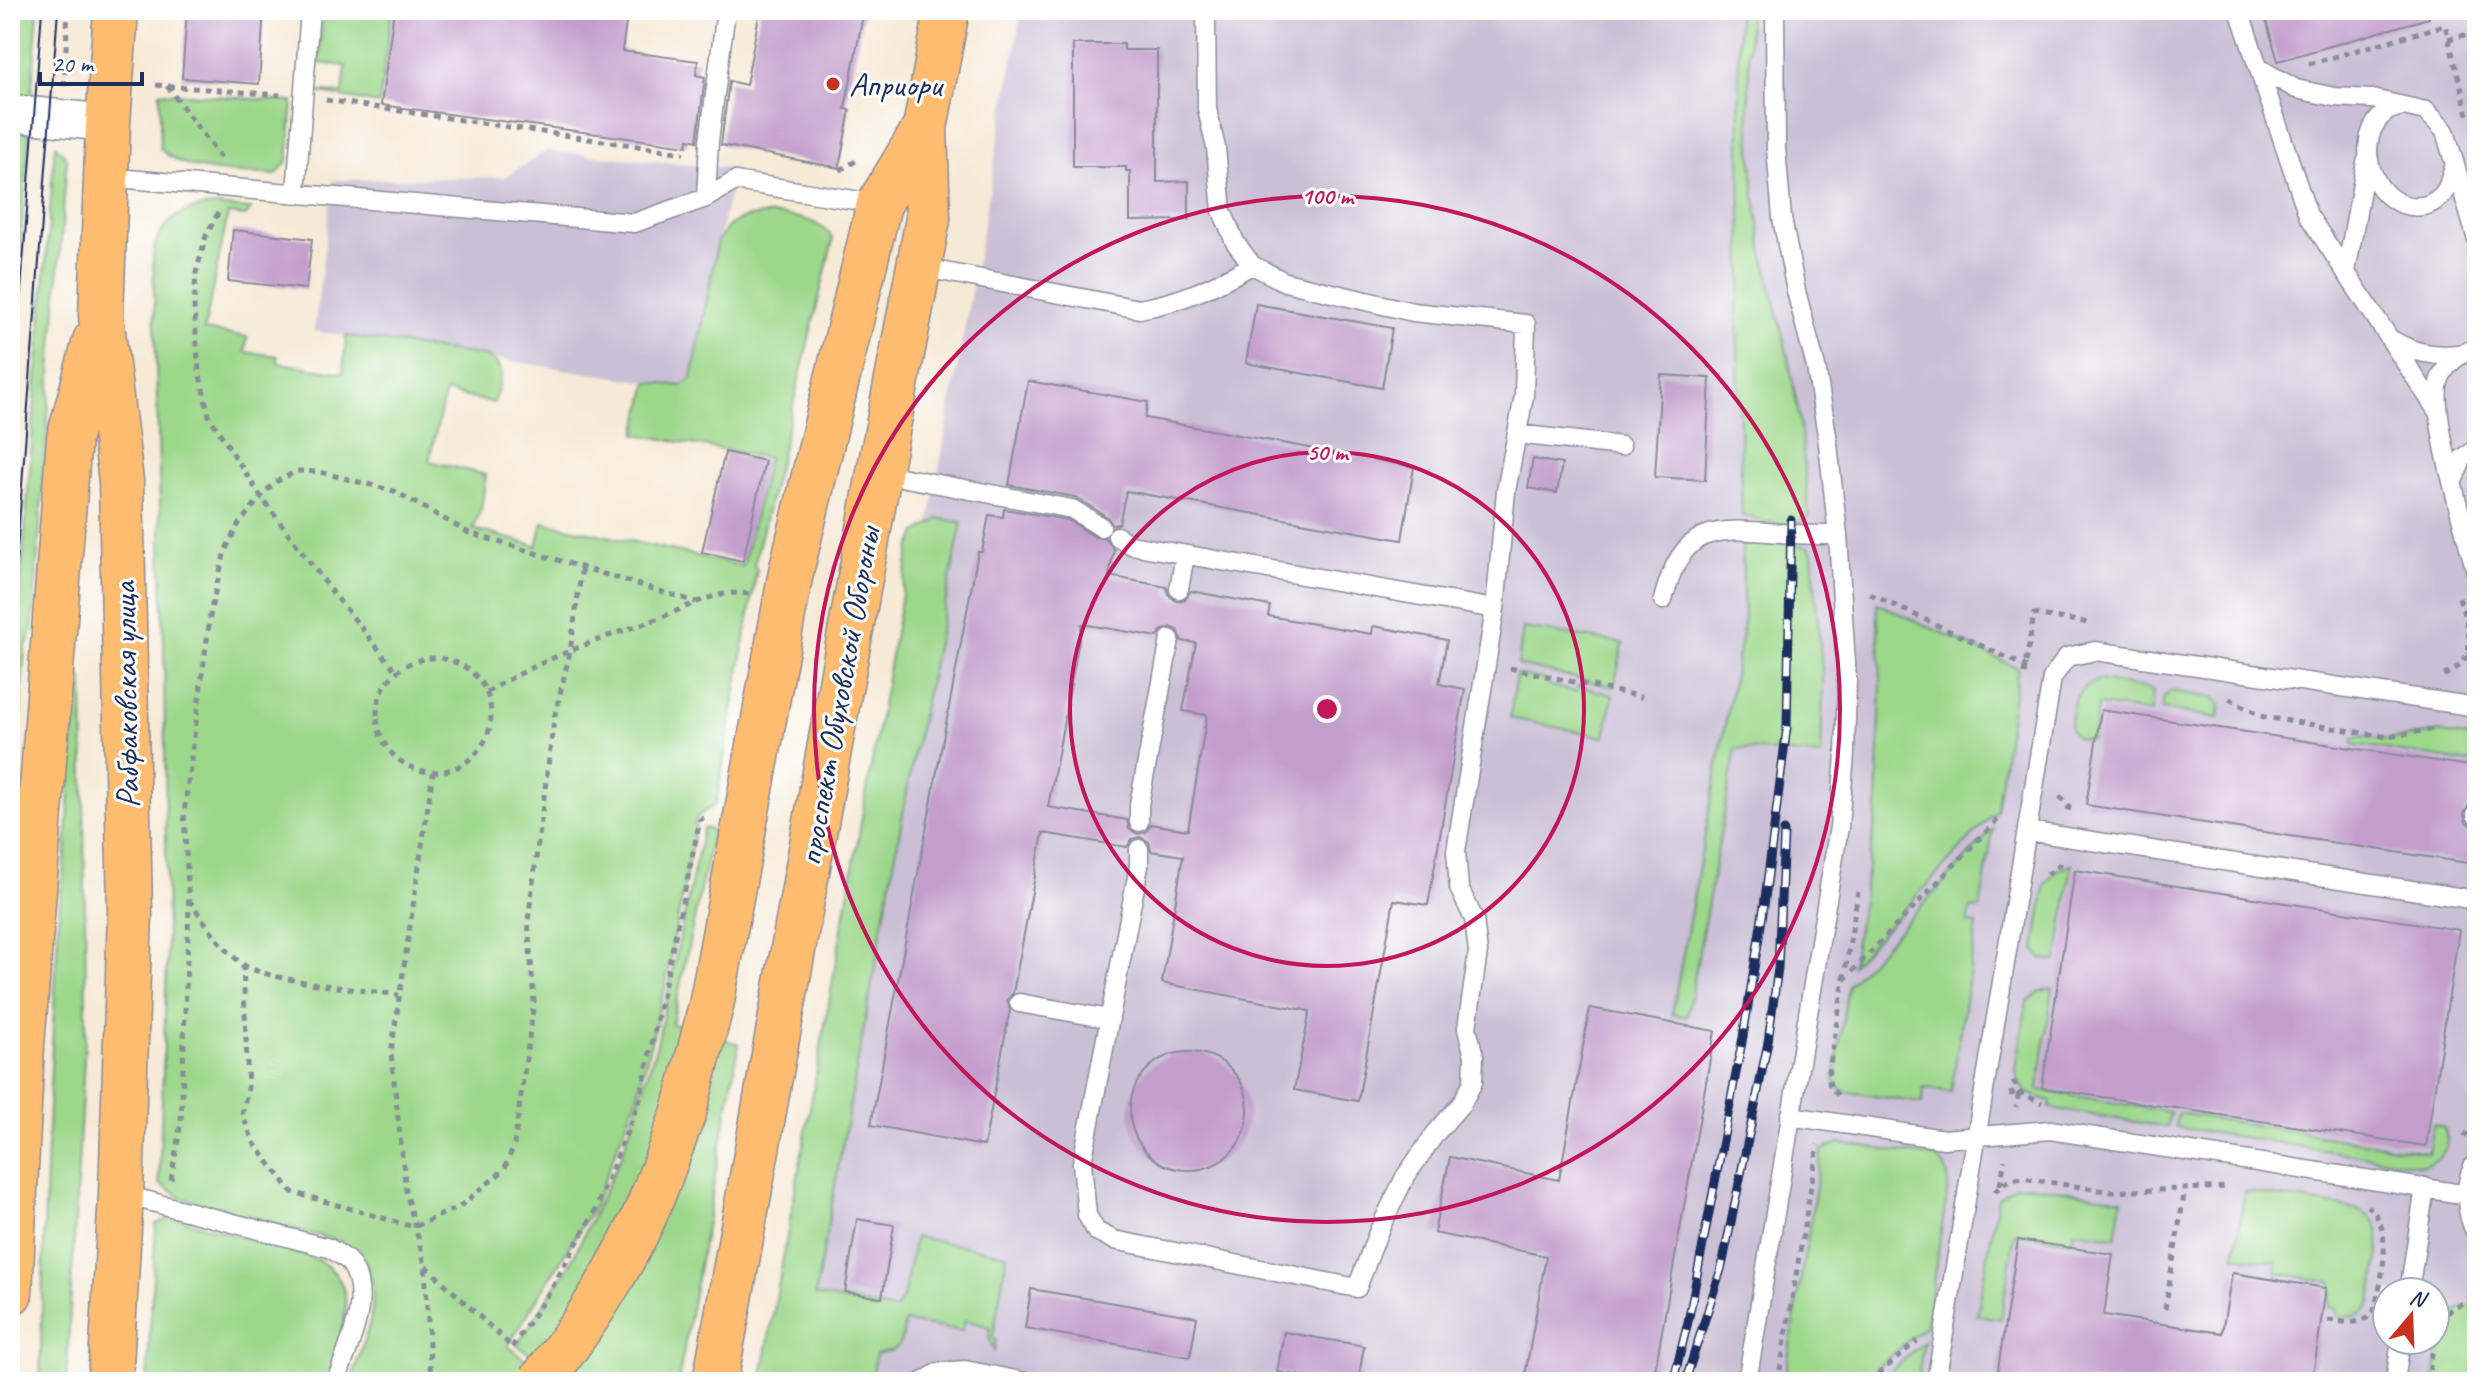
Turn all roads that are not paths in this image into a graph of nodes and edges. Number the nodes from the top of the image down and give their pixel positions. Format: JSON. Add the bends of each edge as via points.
{"nodes":[{"id":1,"x":116,"y":10,"type":"edge"},
{"id":2,"x":310,"y":10,"type":"edge"},
{"id":3,"x":726,"y":10,"type":"edge"},
{"id":4,"x":947,"y":10,"type":"edge"},
{"id":5,"x":1206,"y":10,"type":"edge"},
{"id":6,"x":1775,"y":10,"type":"edge"},
{"id":7,"x":2239,"y":10,"type":"edge"},
{"id":8,"x":2262,"y":70,"type":"junction"},
{"id":9,"x":2402,"y":106,"type":"junction"},
{"id":10,"x":10,"y":113,"type":"edge"},
{"id":11,"x":108,"y":123,"type":"junction"},
{"id":12,"x":925,"y":128,"type":"junction"},
{"id":13,"x":2368,"y":152,"type":"junction"},
{"id":14,"x":2455,"y":165,"type":"junction"},
{"id":15,"x":106,"y":177,"type":"junction"},
{"id":16,"x":296,"y":192,"type":"junction"},
{"id":17,"x":706,"y":198,"type":"junction"},
{"id":18,"x":879,"y":204,"type":"junction"},
{"id":19,"x":2477,"y":240,"type":"edge"},
{"id":20,"x":1252,"y":265,"type":"junction"},
{"id":21,"x":919,"y":267,"type":"junction"},
{"id":22,"x":2346,"y":272,"type":"junction"},
{"id":23,"x":101,"y":316,"type":"junction"},
{"id":24,"x":2391,"y":340,"type":"junction"},
{"id":25,"x":2468,"y":351,"type":"edge"},
{"id":26,"x":2438,"y":412,"type":"junction"},
{"id":27,"x":1517,"y":434,"type":"junction"},
{"id":28,"x":1621,"y":446,"type":"dead end"},
{"id":29,"x":2477,"y":449,"type":"edge"},
{"id":30,"x":879,"y":473,"type":"junction"},
{"id":31,"x":2453,"y":481,"type":"junction"},
{"id":32,"x":1838,"y":535,"type":"junction"},
{"id":33,"x":1185,"y":555,"type":"junction"},
{"id":34,"x":2477,"y":575,"type":"edge"},
{"id":35,"x":1179,"y":589,"type":"dead end"},
{"id":36,"x":1663,"y":600,"type":"dead end"},
{"id":37,"x":1495,"y":609,"type":"junction"},
{"id":38,"x":1170,"y":639,"type":"dead end"},
{"id":39,"x":2477,"y":707,"type":"edge"},
{"id":40,"x":1139,"y":822,"type":"dead end"},
{"id":41,"x":2028,"y":825,"type":"junction"},
{"id":42,"x":1139,"y":849,"type":"dead end"},
{"id":43,"x":2477,"y":900,"type":"edge"},
{"id":44,"x":1019,"y":1003,"type":"dead end"},
{"id":45,"x":1110,"y":1019,"type":"junction"},
{"id":46,"x":1790,"y":1116,"type":"junction"},
{"id":47,"x":1978,"y":1136,"type":"junction"},
{"id":48,"x":2477,"y":1160,"type":"edge"},
{"id":49,"x":2425,"y":1187,"type":"junction"},
{"id":50,"x":121,"y":1194,"type":"junction"},
{"id":51,"x":2468,"y":1195,"type":"junction"},
{"id":52,"x":2477,"y":1235,"type":"edge"},
{"id":53,"x":2411,"y":1276,"type":"edge"},
{"id":54,"x":10,"y":1293,"type":"edge"},
{"id":55,"x":2399,"y":1356,"type":"edge"},
{"id":56,"x":532,"y":1369,"type":"edge"},
{"id":57,"x":110,"y":1382,"type":"edge"},
{"id":58,"x":336,"y":1382,"type":"edge"},
{"id":59,"x":715,"y":1382,"type":"edge"},
{"id":60,"x":923,"y":1382,"type":"edge"},
{"id":61,"x":1026,"y":1382,"type":"edge"},
{"id":62,"x":1747,"y":1382,"type":"edge"},
{"id":63,"x":1936,"y":1382,"type":"edge"},
{"id":64,"x":2395,"y":1382,"type":"edge"}],
"edges":[{"from":1,"to":11,"type":"main road","name":"Рабфаковская улица"},
{"from":2,"to":16,"type":"lane"},
{"from":3,"to":17,"type":"lane"},
{"from":4,"to":12,"type":"main road","name":"проспект Обуховской Обороны"},
{"from":5,"to":20,"type":"lane","via":[[1207,109],[1222,211]]},
{"from":6,"to":32,"type":"lane","via":[[1782,218],[1816,367]]},
{"from":7,"to":8,"type":"lane"},
{"from":8,"to":9,"type":"lane","via":[[2296,89]]},
{"from":8,"to":22,"type":"lane","via":[[2308,215]]},
{"from":9,"to":13,"type":"lane","via":[[2385,112],[2372,131]]},
{"from":9,"to":14,"type":"lane","via":[[2426,111],[2445,131]]},
{"from":10,"to":11,"type":"street"},
{"from":11,"to":15,"type":"main road","name":"Рабфаковская улица"},
{"from":12,"to":18,"type":"main road"},
{"from":12,"to":21,"type":"main road","name":"проспект Обуховской Обороны","via":[[928,219]]},
{"from":13,"to":14,"type":"lane","via":[[2374,179],[2388,199],[2408,208],[2431,205],[2446,191]]},
{"from":13,"to":22,"type":"lane"},
{"from":14,"to":19,"type":"lane"},
{"from":15,"to":16,"type":"lane"},
{"from":15,"to":23,"type":"main road","name":"Рабфаковская улица"},
{"from":16,"to":17,"type":"lane","via":[[634,223]]},
{"from":17,"to":18,"type":"lane","via":[[735,181]]},
{"from":18,"to":56,"type":"main road","bridge":true,"via":[[791,572],[711,1006],[684,1112],[642,1220],[614,1273],[579,1331]]},
{"from":20,"to":21,"type":"lane","via":[[1207,290],[1139,309]]},
{"from":20,"to":27,"type":"lane","via":[[1285,282],[1413,312],[1526,324]]},
{"from":21,"to":30,"type":"main road","name":"проспект Обуховской Обороны"},
{"from":22,"to":24,"type":"lane"},
{"from":23,"to":50,"type":"main road","name":"Рабфаковская улица","via":[[121,481],[130,912]]},
{"from":23,"to":54,"type":"main road","via":[[69,438],[22,1045]]},
{"from":24,"to":25,"type":"lane","via":[[2433,356]]},
{"from":24,"to":26,"type":"lane"},
{"from":25,"to":26,"type":"lane","via":[[2440,378]]},
{"from":26,"to":31,"type":"lane"},
{"from":27,"to":28,"type":"lane"},
{"from":27,"to":37,"type":"lane"},
{"from":29,"to":31,"type":"lane","via":[[2463,458]]},
{"from":30,"to":33,"type":"lane","via":[[1072,509],[1131,545]]},
{"from":30,"to":59,"type":"main road","name":"проспект Обуховской Обороны"},
{"from":31,"to":34,"type":"lane"},
{"from":32,"to":36,"type":"lane","via":[[1742,530],[1703,535],[1680,555]]},
{"from":32,"to":46,"type":"lane","via":[[1847,680],[1839,827]]},
{"from":33,"to":35,"type":"lane"},
{"from":33,"to":37,"type":"lane"},
{"from":37,"to":45,"type":"lane","via":[[1456,851],[1459,888],[1474,919],[1478,952],[1467,1028],[1473,1082],[1405,1177],[1357,1288],[1114,1240],[1096,1231],[1087,1215],[1082,1163]]},
{"from":38,"to":40,"type":"lane"},
{"from":39,"to":41,"type":"lane","via":[[2095,651],[2067,657],[2052,678]]},
{"from":41,"to":43,"type":"lane","via":[[2064,836]]},
{"from":41,"to":47,"type":"lane"},
{"from":42,"to":45,"type":"lane"},
{"from":44,"to":45,"type":"lane"},
{"from":46,"to":47,"type":"lane","via":[[1944,1139]]},
{"from":46,"to":62,"type":"lane"},
{"from":47,"to":49,"type":"lane","via":[[2050,1130]]},
{"from":47,"to":63,"type":"lane"},
{"from":48,"to":51,"type":"lane"},
{"from":49,"to":51,"type":"lane"},
{"from":49,"to":53,"type":"lane"},
{"from":50,"to":57,"type":"main road","name":"Рабфаковская улица"},
{"from":50,"to":58,"type":"lane","via":[[329,1248],[349,1262],[361,1301]]},
{"from":51,"to":52,"type":"lane","via":[[2466,1205]]},
{"from":55,"to":64,"type":"lane"},
{"from":60,"to":61,"type":"lane","via":[[939,1372],[965,1370]]}]}
